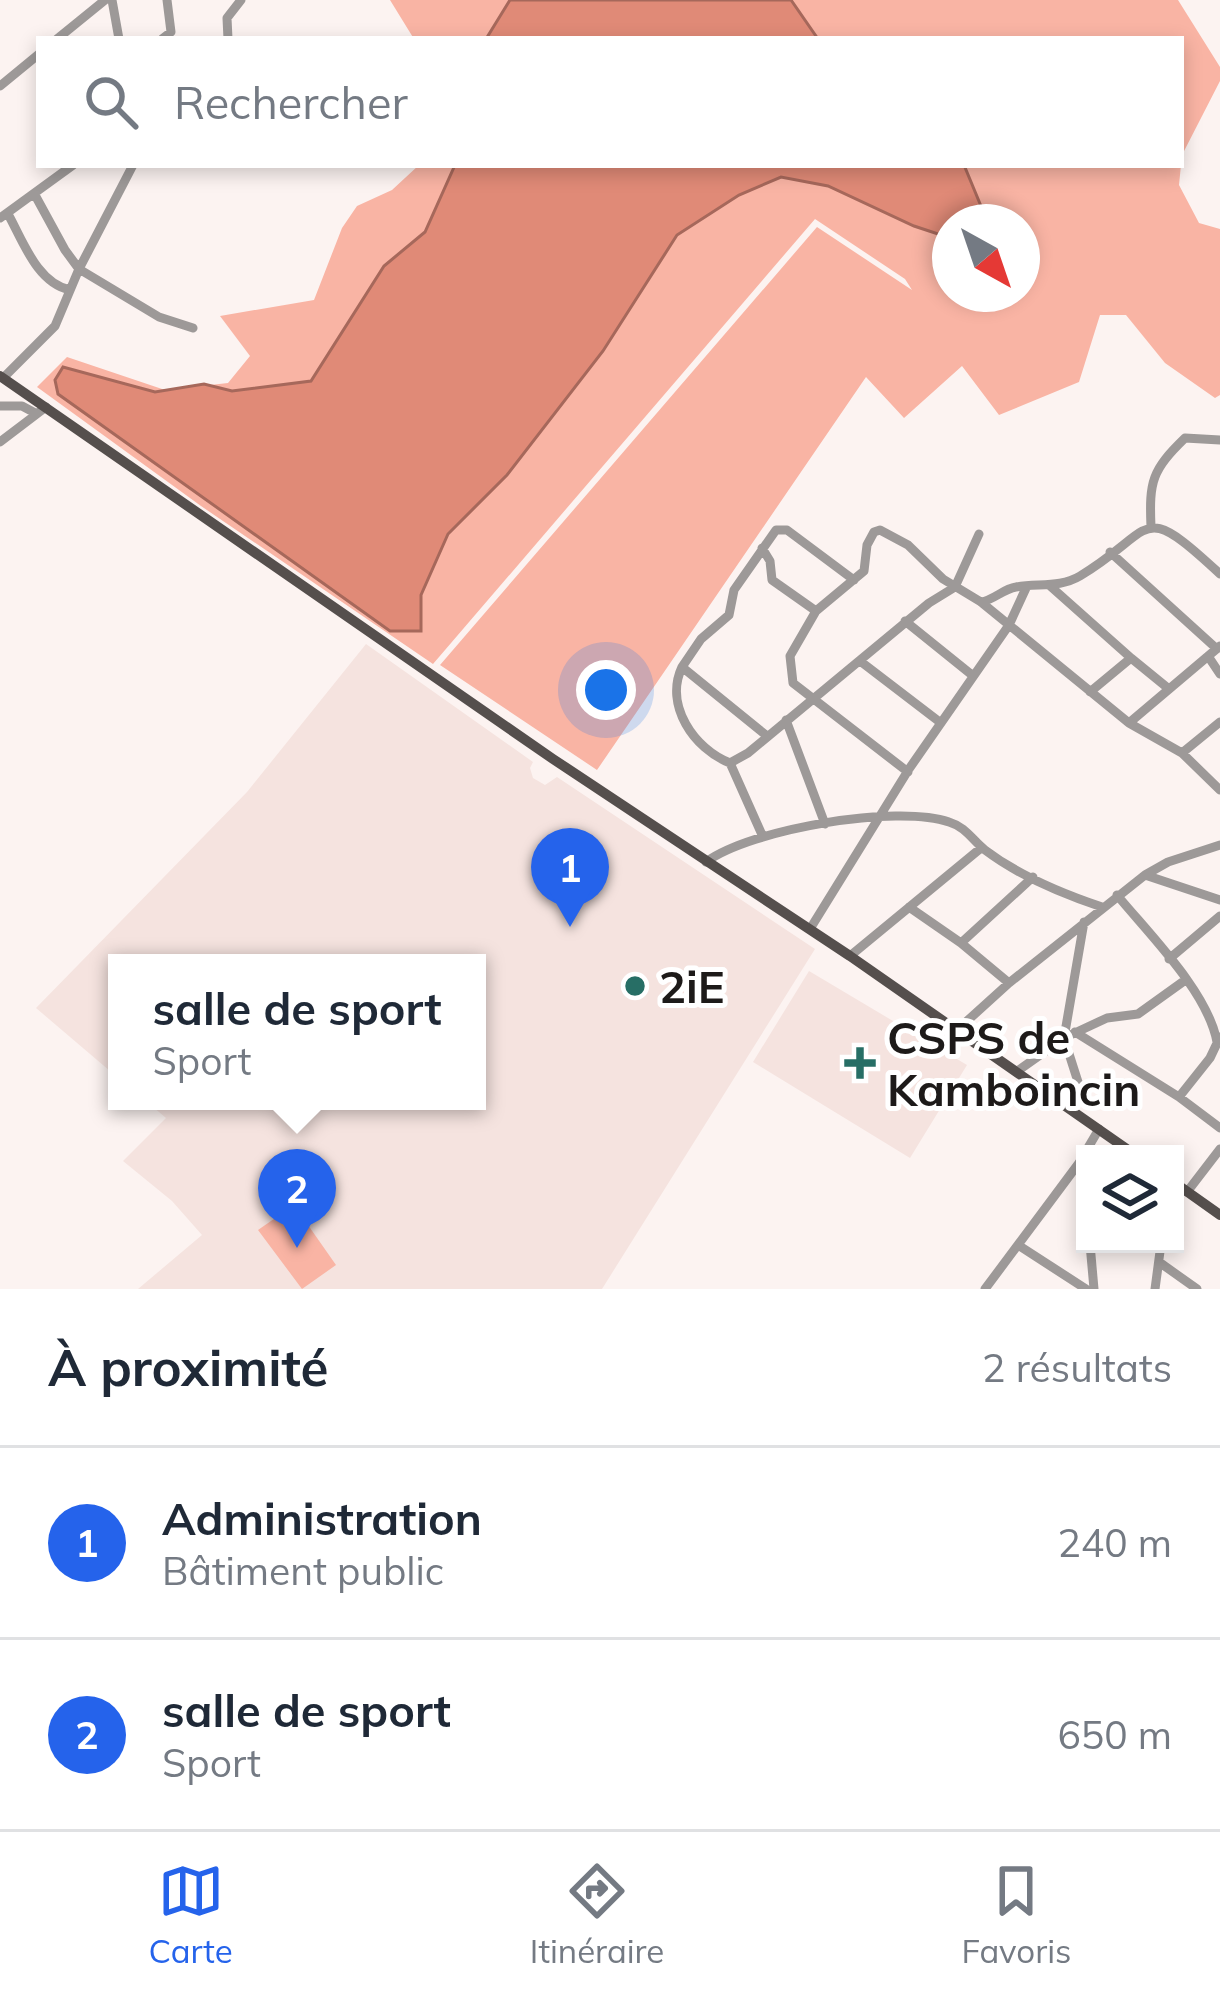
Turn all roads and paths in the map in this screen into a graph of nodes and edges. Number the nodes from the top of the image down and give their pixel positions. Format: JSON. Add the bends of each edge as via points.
{"nodes":[{"id":1,"x":108,"y":0,"type":"edge"},
{"id":2,"x":167,"y":0,"type":"edge"},
{"id":3,"x":241,"y":0,"type":"edge"},
{"id":4,"x":68,"y":35,"type":"edge"},
{"id":5,"x":118,"y":36,"type":"edge"},
{"id":6,"x":166,"y":36,"type":"edge"},
{"id":7,"x":228,"y":36,"type":"edge"},
{"id":8,"x":36,"y":56,"type":"edge"},
{"id":9,"x":0,"y":86,"type":"edge"},
{"id":10,"x":69,"y":168,"type":"edge"},
{"id":11,"x":132,"y":168,"type":"edge"},
{"id":12,"x":35,"y":195,"type":"junction"},
{"id":13,"x":4,"y":216,"type":"edge"},
{"id":14,"x":79,"y":269,"type":"junction"},
{"id":15,"x":70,"y":290,"type":"junction"},
{"id":16,"x":193,"y":328,"type":"dead end"},
{"id":17,"x":2,"y":377,"type":"edge"},
{"id":18,"x":0,"y":406,"type":"edge"},
{"id":19,"x":42,"y":411,"type":"junction"},
{"id":20,"x":1220,"y":440,"type":"edge"},
{"id":21,"x":0,"y":442,"type":"edge"},
{"id":22,"x":1150,"y":527,"type":"junction"},
{"id":23,"x":980,"y":534,"type":"dead end"},
{"id":24,"x":762,"y":548,"type":"junction"},
{"id":25,"x":1110,"y":552,"type":"junction"},
{"id":26,"x":1217,"y":566,"type":"edge"},
{"id":27,"x":854,"y":580,"type":"junction"},
{"id":28,"x":1049,"y":585,"type":"junction"},
{"id":29,"x":955,"y":587,"type":"junction"},
{"id":30,"x":1026,"y":588,"type":"junction"},
{"id":31,"x":981,"y":602,"type":"junction"},
{"id":32,"x":816,"y":611,"type":"junction"},
{"id":33,"x":905,"y":621,"type":"junction"},
{"id":34,"x":1010,"y":625,"type":"junction"},
{"id":35,"x":1215,"y":650,"type":"edge"},
{"id":36,"x":1131,"y":658,"type":"junction"},
{"id":37,"x":860,"y":661,"type":"junction"},
{"id":38,"x":682,"y":667,"type":"junction"},
{"id":39,"x":972,"y":674,"type":"junction"},
{"id":40,"x":1220,"y":674,"type":"edge"},
{"id":41,"x":1169,"y":689,"type":"junction"},
{"id":42,"x":1090,"y":692,"type":"junction"},
{"id":43,"x":814,"y":696,"type":"junction"},
{"id":44,"x":786,"y":720,"type":"junction"},
{"id":45,"x":1220,"y":722,"type":"edge"},
{"id":46,"x":941,"y":723,"type":"junction"},
{"id":47,"x":1129,"y":724,"type":"junction"},
{"id":48,"x":767,"y":736,"type":"junction"},
{"id":49,"x":1181,"y":753,"type":"junction"},
{"id":50,"x":730,"y":764,"type":"junction"},
{"id":51,"x":908,"y":772,"type":"junction"},
{"id":52,"x":1220,"y":790,"type":"edge"},
{"id":53,"x":878,"y":818,"type":"junction"},
{"id":54,"x":825,"y":824,"type":"junction"},
{"id":55,"x":763,"y":837,"type":"junction"},
{"id":56,"x":1220,"y":845,"type":"edge"},
{"id":57,"x":981,"y":848,"type":"junction"},
{"id":58,"x":706,"y":862,"type":"junction"},
{"id":59,"x":1145,"y":875,"type":"junction"},
{"id":60,"x":1033,"y":878,"type":"junction"},
{"id":61,"x":1117,"y":895,"type":"junction"},
{"id":62,"x":1220,"y":900,"type":"edge"},
{"id":63,"x":909,"y":907,"type":"junction"},
{"id":64,"x":1102,"y":907,"type":"junction"},
{"id":65,"x":1220,"y":916,"type":"edge"},
{"id":66,"x":1084,"y":922,"type":"junction"},
{"id":67,"x":810,"y":929,"type":"junction"},
{"id":68,"x":961,"y":943,"type":"junction"},
{"id":69,"x":850,"y":956,"type":"junction"},
{"id":70,"x":1169,"y":959,"type":"junction"},
{"id":71,"x":1184,"y":981,"type":"junction"},
{"id":72,"x":1009,"y":983,"type":"junction"},
{"id":73,"x":956,"y":1031,"type":"junction"},
{"id":74,"x":1070,"y":1035,"type":"junction"},
{"id":75,"x":1218,"y":1040,"type":"edge"},
{"id":76,"x":1016,"y":1072,"type":"junction"},
{"id":77,"x":1179,"y":1097,"type":"junction"},
{"id":78,"x":1065,"y":1105,"type":"junction"},
{"id":79,"x":1220,"y":1128,"type":"edge"},
{"id":80,"x":1096,"y":1135,"type":"junction"},
{"id":81,"x":1096,"y":1145,"type":"edge"},
{"id":82,"x":1116,"y":1145,"type":"edge"},
{"id":83,"x":1220,"y":1148,"type":"edge"},
{"id":84,"x":1184,"y":1190,"type":"edge"},
{"id":85,"x":1187,"y":1192,"type":"junction"},
{"id":86,"x":1220,"y":1215,"type":"edge"},
{"id":87,"x":1018,"y":1245,"type":"junction"},
{"id":88,"x":1090,"y":1253,"type":"edge"},
{"id":89,"x":1160,"y":1253,"type":"edge"},
{"id":90,"x":1159,"y":1262,"type":"junction"},
{"id":91,"x":985,"y":1289,"type":"edge"},
{"id":92,"x":1090,"y":1289,"type":"edge"},
{"id":93,"x":1156,"y":1289,"type":"edge"},
{"id":94,"x":1196,"y":1289,"type":"edge"}],
"edges":[{"from":1,"to":4,"type":"street"},
{"from":1,"to":5,"type":"street"},
{"from":2,"to":6,"type":"street"},
{"from":3,"to":7,"type":"street","via":[[227,18]]},
{"from":8,"to":9,"type":"street"},
{"from":10,"to":12,"type":"street"},
{"from":11,"to":14,"type":"street"},
{"from":12,"to":13,"type":"street"},
{"from":12,"to":14,"type":"street"},
{"from":13,"to":15,"type":"street","via":[[44,276]]},
{"from":14,"to":15,"type":"street"},
{"from":14,"to":16,"type":"street"},
{"from":15,"to":17,"type":"street","via":[[55,326]]},
{"from":17,"to":19,"type":"main road"},
{"from":18,"to":19,"type":"street"},
{"from":19,"to":21,"type":"street"},
{"from":19,"to":58,"type":"main road"},
{"from":20,"to":22,"type":"street","via":[[1185,438],[1157,467]]},
{"from":22,"to":25,"type":"street"},
{"from":22,"to":26,"type":"street"},
{"from":23,"to":29,"type":"street"},
{"from":24,"to":27,"type":"street","via":[[776,530],[787,530]]},
{"from":24,"to":32,"type":"street","via":[[772,580]]},
{"from":24,"to":38,"type":"street","via":[[734,590],[729,615]]},
{"from":25,"to":28,"type":"street","via":[[1079,577]]},
{"from":25,"to":35,"type":"street"},
{"from":27,"to":29,"type":"street","via":[[880,530]]},
{"from":27,"to":32,"type":"street"},
{"from":28,"to":30,"type":"street"},
{"from":28,"to":36,"type":"street"},
{"from":29,"to":31,"type":"street"},
{"from":29,"to":33,"type":"street"},
{"from":30,"to":31,"type":"street"},
{"from":30,"to":34,"type":"street"},
{"from":31,"to":34,"type":"street"},
{"from":32,"to":43,"type":"street","via":[[789,667],[793,682]]},
{"from":33,"to":37,"type":"street"},
{"from":33,"to":39,"type":"street"},
{"from":34,"to":39,"type":"street"},
{"from":34,"to":42,"type":"street"},
{"from":35,"to":40,"type":"street"},
{"from":35,"to":41,"type":"street"},
{"from":36,"to":41,"type":"street"},
{"from":36,"to":42,"type":"street"},
{"from":37,"to":43,"type":"street"},
{"from":37,"to":46,"type":"street"},
{"from":38,"to":48,"type":"street"},
{"from":38,"to":50,"type":"street","via":[[681,721]]},
{"from":39,"to":46,"type":"street"},
{"from":41,"to":47,"type":"street"},
{"from":42,"to":47,"type":"street"},
{"from":43,"to":44,"type":"street"},
{"from":43,"to":51,"type":"street"},
{"from":44,"to":48,"type":"street"},
{"from":44,"to":54,"type":"street"},
{"from":45,"to":49,"type":"street"},
{"from":46,"to":51,"type":"street"},
{"from":47,"to":49,"type":"street"},
{"from":48,"to":50,"type":"street"},
{"from":49,"to":52,"type":"street"},
{"from":50,"to":55,"type":"street"},
{"from":51,"to":53,"type":"street"},
{"from":53,"to":54,"type":"street"},
{"from":53,"to":57,"type":"street","via":[[917,814],[950,822]]},
{"from":53,"to":67,"type":"street"},
{"from":54,"to":55,"type":"street"},
{"from":55,"to":58,"type":"street"},
{"from":56,"to":59,"type":"street"},
{"from":57,"to":60,"type":"street"},
{"from":57,"to":63,"type":"street"},
{"from":58,"to":67,"type":"main road"},
{"from":59,"to":61,"type":"street"},
{"from":59,"to":62,"type":"street"},
{"from":60,"to":64,"type":"street"},
{"from":60,"to":68,"type":"street"},
{"from":61,"to":64,"type":"street"},
{"from":61,"to":70,"type":"street"},
{"from":63,"to":68,"type":"street"},
{"from":63,"to":69,"type":"street"},
{"from":64,"to":66,"type":"street"},
{"from":65,"to":70,"type":"street"},
{"from":66,"to":72,"type":"street"},
{"from":66,"to":74,"type":"street"},
{"from":67,"to":69,"type":"main road"},
{"from":68,"to":72,"type":"street"},
{"from":69,"to":73,"type":"main road"},
{"from":70,"to":71,"type":"street"},
{"from":71,"to":74,"type":"street","via":[[1138,1014]]},
{"from":71,"to":75,"type":"street"},
{"from":72,"to":73,"type":"street"},
{"from":73,"to":76,"type":"main road"},
{"from":74,"to":76,"type":"street"},
{"from":74,"to":77,"type":"street"},
{"from":74,"to":78,"type":"street","via":[[1079,1080]]},
{"from":75,"to":77,"type":"street"},
{"from":76,"to":78,"type":"main road"},
{"from":77,"to":79,"type":"street"},
{"from":78,"to":80,"type":"main road"},
{"from":80,"to":81,"type":"street"},
{"from":80,"to":82,"type":"main road"},
{"from":80,"to":87,"type":"street"},
{"from":83,"to":85,"type":"street"},
{"from":84,"to":85,"type":"main road"},
{"from":85,"to":86,"type":"main road"},
{"from":87,"to":91,"type":"street"},
{"from":87,"to":92,"type":"street"},
{"from":88,"to":92,"type":"street"},
{"from":89,"to":90,"type":"street"},
{"from":90,"to":93,"type":"street"},
{"from":90,"to":94,"type":"street"}]}
